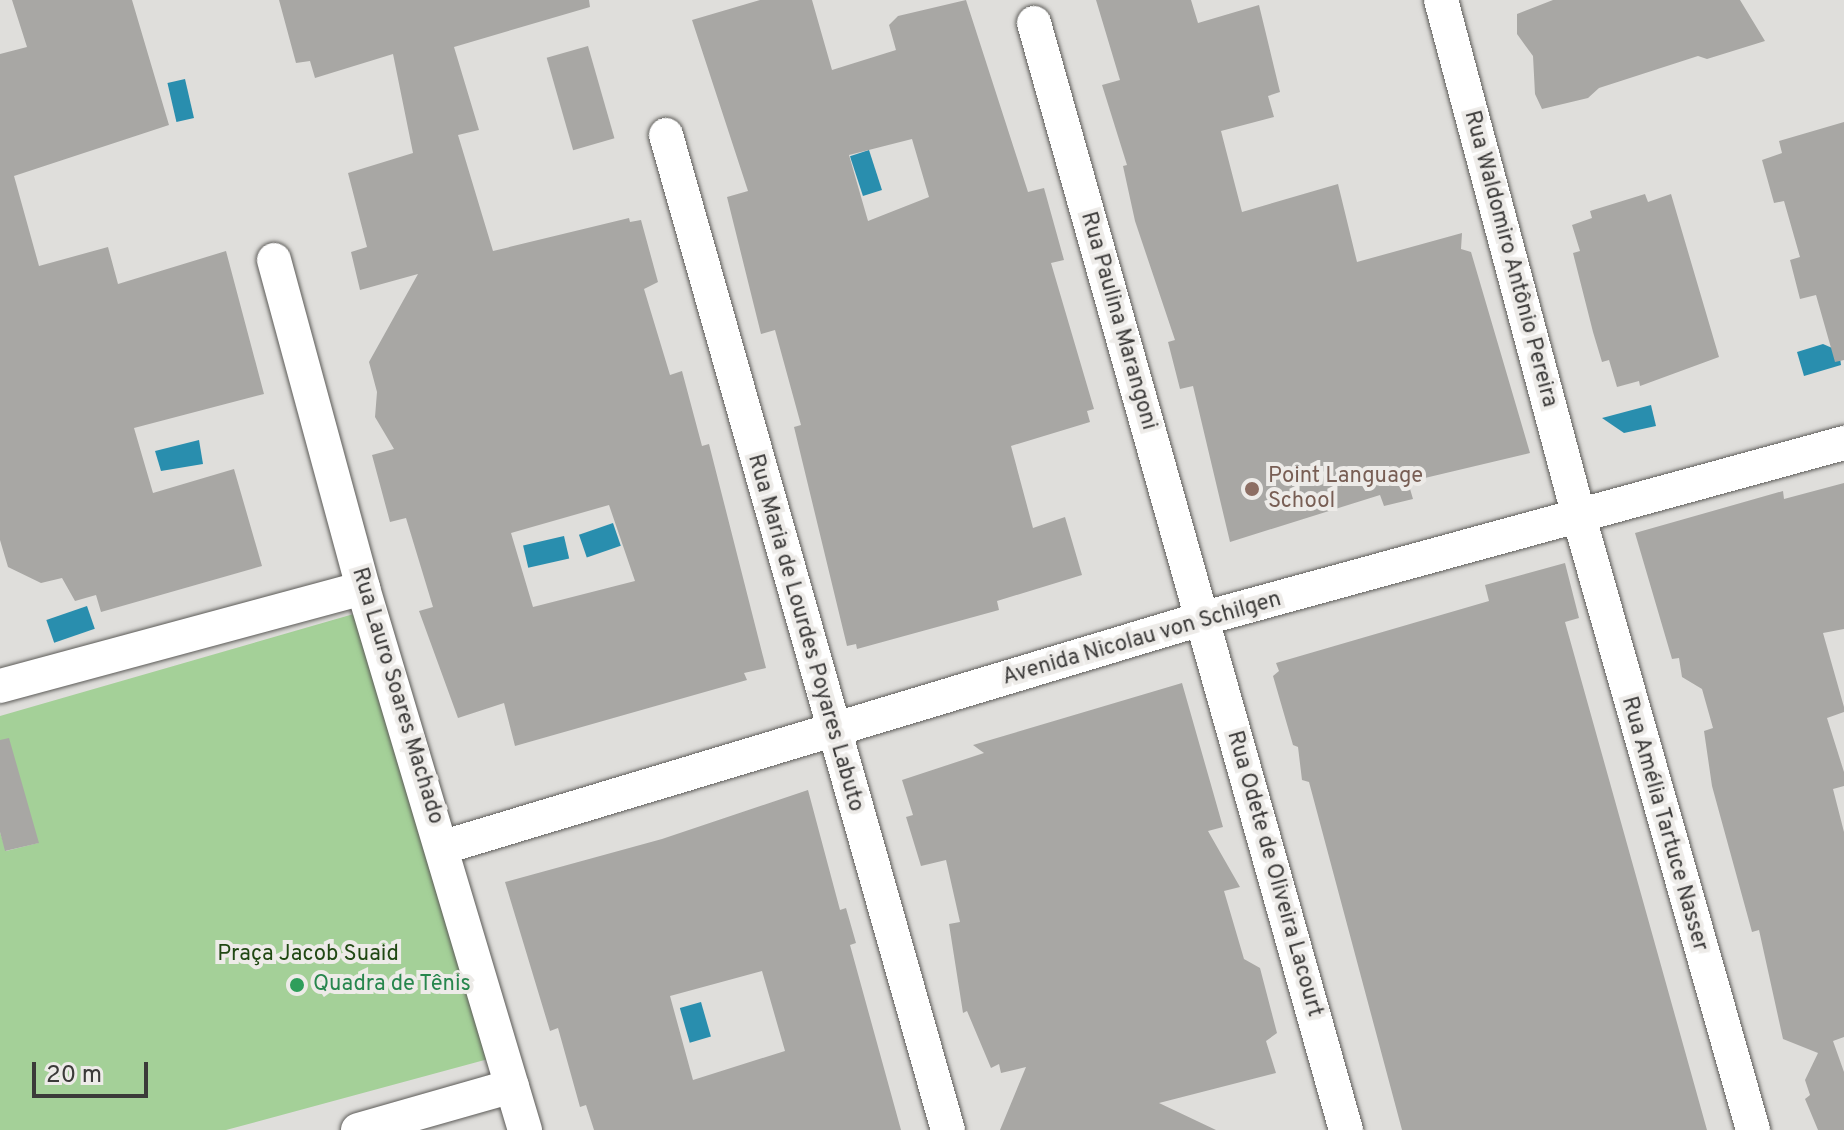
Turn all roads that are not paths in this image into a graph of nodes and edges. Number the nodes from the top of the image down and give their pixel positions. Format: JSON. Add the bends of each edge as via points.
{"nodes":[{"id":1,"x":1441,"y":0,"type":"edge"},
{"id":2,"x":1034,"y":23,"type":"dead end"},
{"id":3,"x":666,"y":135,"type":"dead end"},
{"id":4,"x":274,"y":260,"type":"dead end"},
{"id":5,"x":1844,"y":443,"type":"edge"},
{"id":6,"x":1579,"y":517,"type":"junction"},
{"id":7,"x":363,"y":588,"type":"junction"},
{"id":8,"x":1201,"y":619,"type":"junction"},
{"id":9,"x":0,"y":686,"type":"edge"},
{"id":10,"x":832,"y":732,"type":"junction"},
{"id":11,"x":444,"y":847,"type":"junction"},
{"id":12,"x":512,"y":1086,"type":"junction"},
{"id":13,"x":358,"y":1130,"type":"edge"},
{"id":14,"x":525,"y":1130,"type":"edge"},
{"id":15,"x":948,"y":1130,"type":"edge"},
{"id":16,"x":1346,"y":1130,"type":"edge"},
{"id":17,"x":1753,"y":1130,"type":"edge"}],
"edges":[{"from":1,"to":6,"type":"street","name":"Rua Waldomiro Antônio Pereira"},
{"from":2,"to":8,"type":"street","name":"Rua Paulina Marangoni"},
{"from":3,"to":10,"type":"street","name":"Rua Maria de Lourdes Poyares Labuto"},
{"from":4,"to":7,"type":"street","name":"Rua Lauro Soares Machado"},
{"from":5,"to":6,"type":"street","name":"Avenida Nicolau von Schilgen"},
{"from":6,"to":8,"type":"street","name":"Avenida Nicolau von Schilgen"},
{"from":6,"to":17,"type":"street","name":"Rua Amélia Tartuce Nasser"},
{"from":7,"to":9,"type":"street"},
{"from":7,"to":11,"type":"street","name":"Rua Lauro Soares Machado"},
{"from":8,"to":10,"type":"street","name":"Avenida Nicolau von Schilgen"},
{"from":8,"to":16,"type":"street","name":"Rua Odete de Oliveira Lacourt"},
{"from":10,"to":11,"type":"street","name":"Avenida Nicolau von Schilgen"},
{"from":10,"to":15,"type":"street","name":"Rua Maria de Lourdes Poyares Labuto"},
{"from":11,"to":12,"type":"street","name":"Rua Lauro Soares Machado"},
{"from":12,"to":13,"type":"street"},
{"from":12,"to":14,"type":"street","name":"Rua Lauro Soares Machado"}]}
